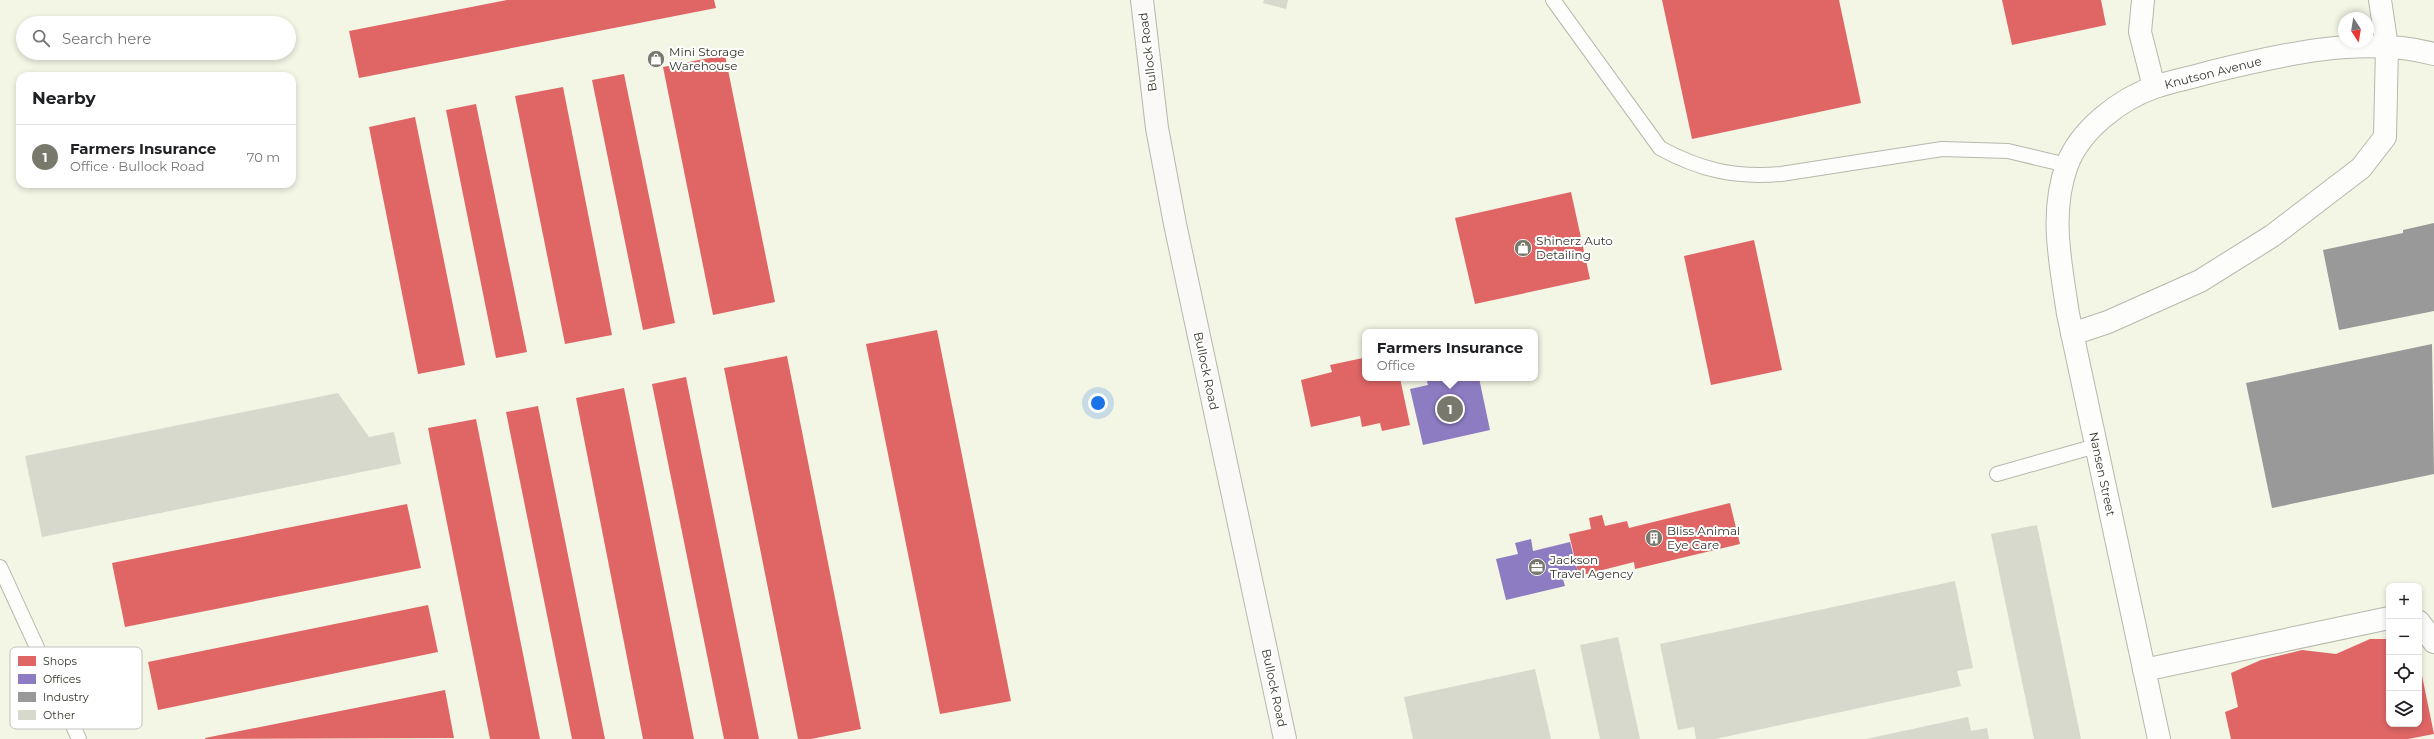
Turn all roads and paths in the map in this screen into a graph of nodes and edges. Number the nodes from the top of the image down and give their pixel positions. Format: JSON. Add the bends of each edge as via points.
{"nodes":[{"id":1,"x":1142,"y":0,"type":"edge"},
{"id":2,"x":1553,"y":0,"type":"edge"},
{"id":3,"x":2143,"y":0,"type":"edge"},
{"id":4,"x":2380,"y":0,"type":"edge"},
{"id":5,"x":2387,"y":47,"type":"junction"},
{"id":6,"x":2434,"y":54,"type":"edge"},
{"id":7,"x":2154,"y":87,"type":"junction"},
{"id":8,"x":2067,"y":166,"type":"junction"},
{"id":9,"x":2057,"y":208,"type":"joint"},
{"id":10,"x":2072,"y":334,"type":"junction"},
{"id":11,"x":2096,"y":446,"type":"junction"},
{"id":12,"x":1997,"y":474,"type":"dead end"},
{"id":13,"x":0,"y":567,"type":"edge"},
{"id":14,"x":2386,"y":619,"type":"edge"},
{"id":15,"x":2422,"y":626,"type":"edge"},
{"id":16,"x":2434,"y":642,"type":"edge"},
{"id":17,"x":37,"y":647,"type":"edge"},
{"id":18,"x":2144,"y":670,"type":"junction"},
{"id":19,"x":74,"y":729,"type":"edge"},
{"id":20,"x":79,"y":739,"type":"edge"},
{"id":21,"x":1285,"y":739,"type":"edge"},
{"id":22,"x":2159,"y":739,"type":"edge"}],
"edges":[{"from":1,"to":21,"type":"street","name":"Bullock Road","via":[[1157,128],[1175,224]]},
{"from":2,"to":8,"type":"lane","via":[[1660,148],[1681,160],[1710,171],[1762,176],[1942,149],[2008,152]]},
{"from":3,"to":7,"type":"street","via":[[2140,32]]},
{"from":4,"to":5,"type":"street"},
{"from":5,"to":6,"type":"street","name":"Knutson Avenue"},
{"from":5,"to":7,"type":"street","name":"Knutson Avenue","via":[[2338,48],[2251,62]]},
{"from":5,"to":10,"type":"street","via":[[2385,137],[2361,168],[2272,236],[2200,281],[2108,322]]},
{"from":7,"to":8,"type":"street","name":"Knutson Avenue","via":[[2132,98],[2093,127],[2077,145]]},
{"from":8,"to":9,"type":"street","name":"Knutson Avenue"},
{"from":9,"to":10,"type":"street","name":"Nansen Street","via":[[2058,246]]},
{"from":10,"to":11,"type":"street","name":"Nansen Street"},
{"from":11,"to":12,"type":"lane"},
{"from":11,"to":18,"type":"street","name":"Nansen Street"},
{"from":13,"to":17,"type":"lane"},
{"from":14,"to":18,"type":"street"},
{"from":15,"to":16,"type":"street"},
{"from":18,"to":22,"type":"street","name":"Nansen Street"},
{"from":19,"to":20,"type":"lane"}]}
